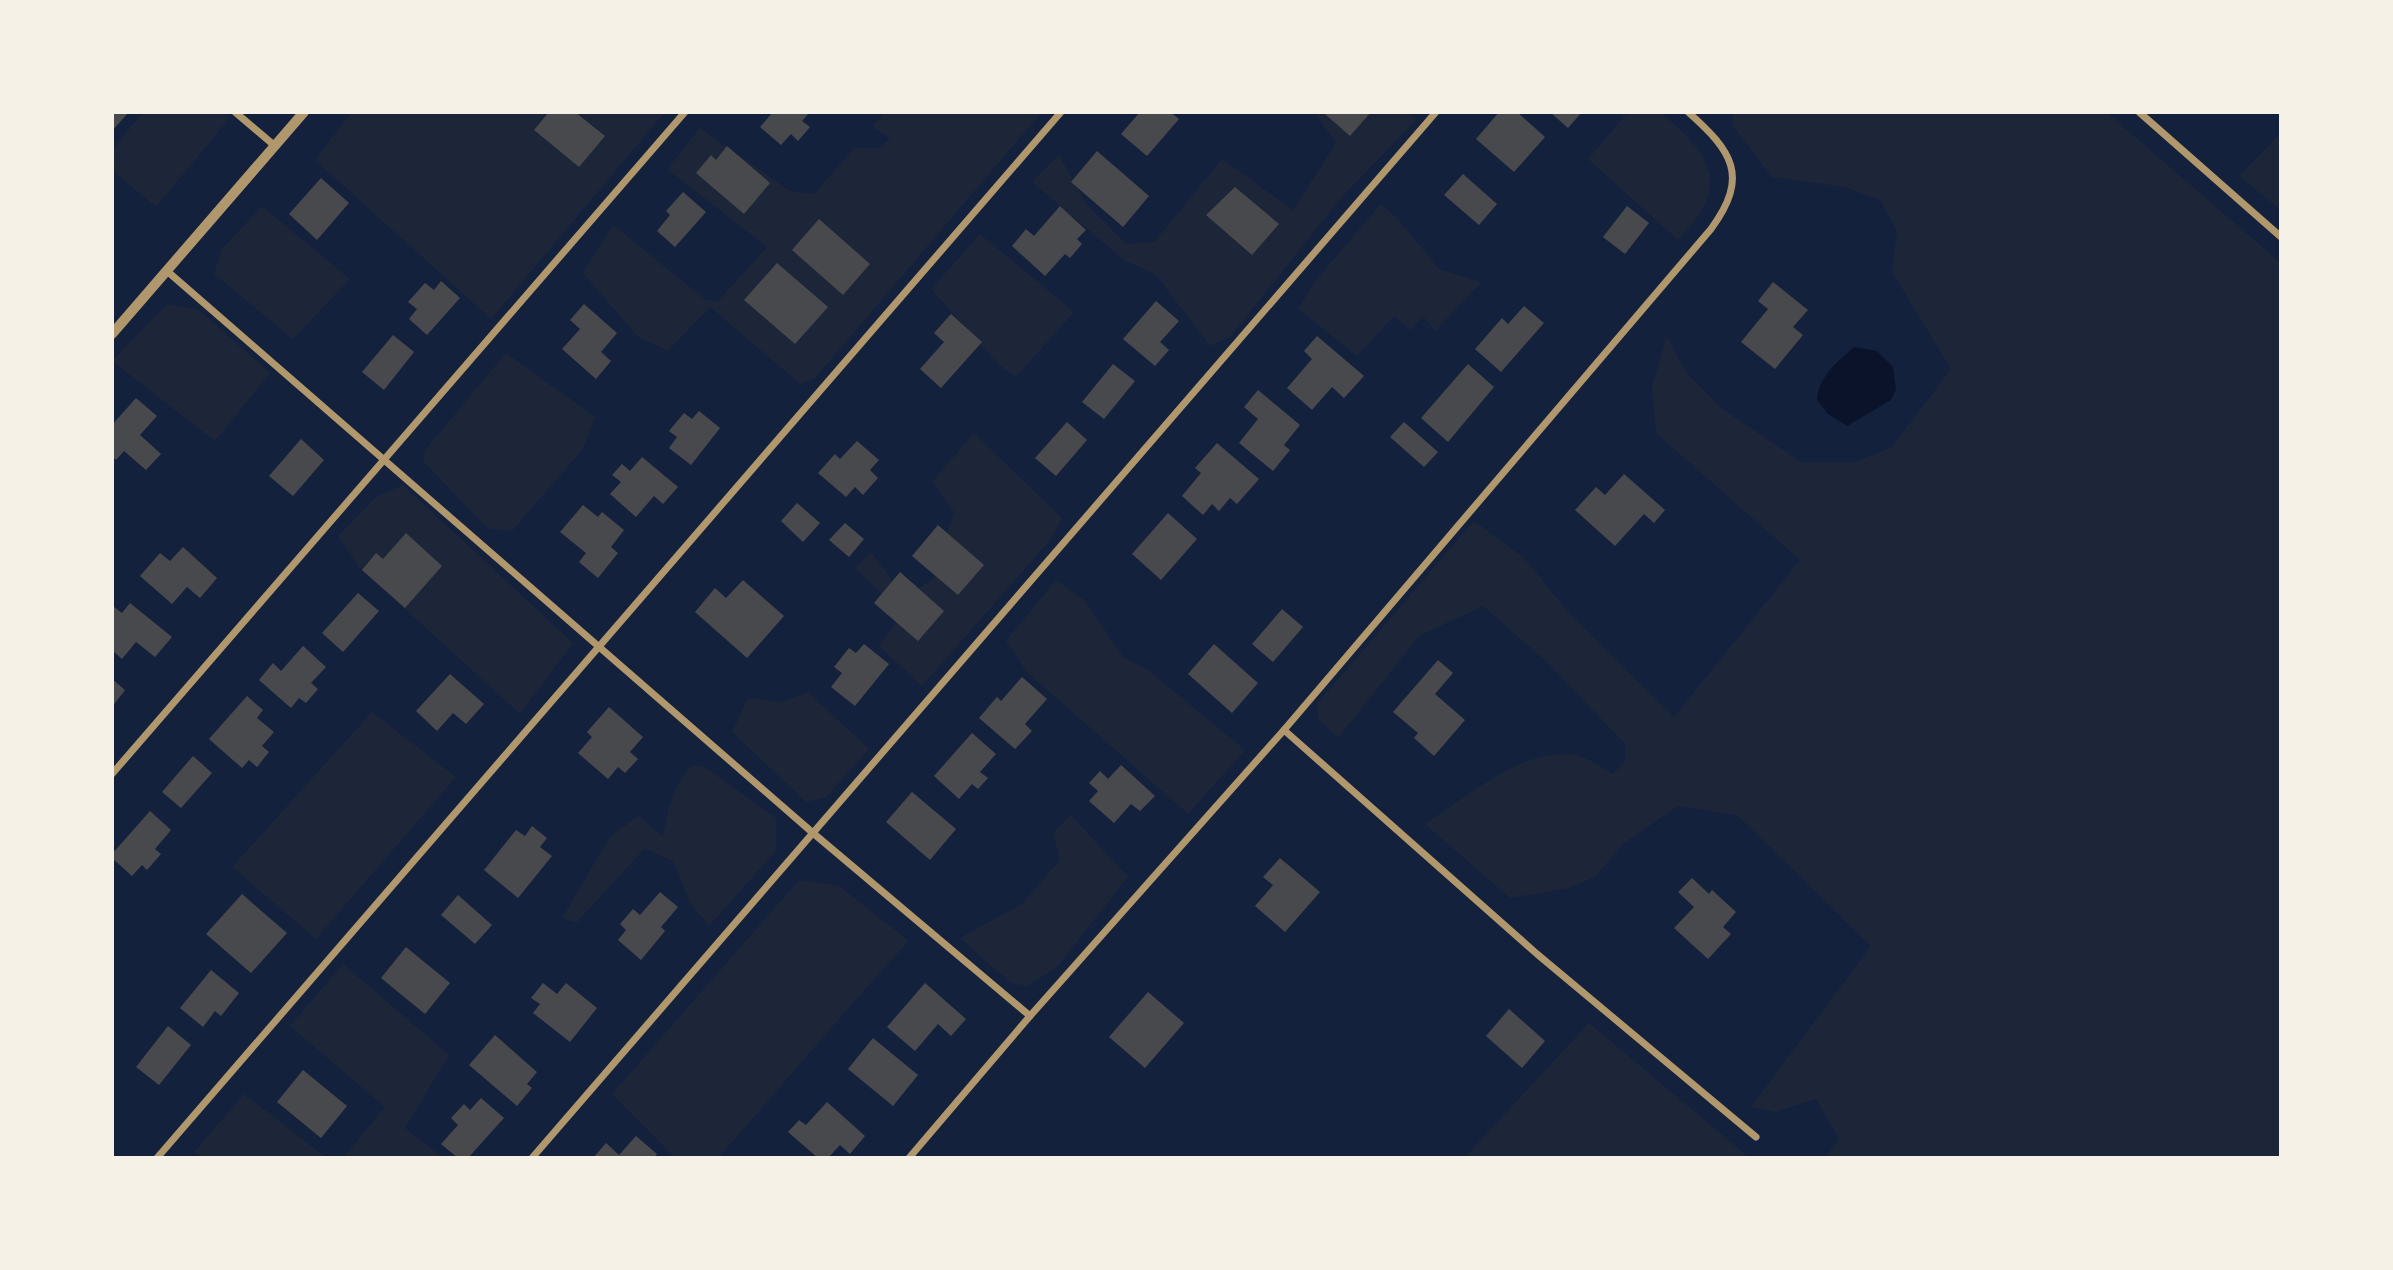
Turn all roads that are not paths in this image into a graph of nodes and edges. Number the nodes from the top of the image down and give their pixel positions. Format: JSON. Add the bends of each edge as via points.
{"nodes":[{"id":1,"x":235,"y":112,"type":"edge"},
{"id":2,"x":304,"y":112,"type":"edge"},
{"id":3,"x":685,"y":112,"type":"edge"},
{"id":4,"x":1061,"y":112,"type":"edge"},
{"id":5,"x":1436,"y":112,"type":"edge"},
{"id":6,"x":1688,"y":112,"type":"edge"},
{"id":7,"x":2140,"y":112,"type":"edge"},
{"id":8,"x":275,"y":146,"type":"junction"},
{"id":9,"x":2281,"y":237,"type":"edge"},
{"id":10,"x":167,"y":271,"type":"junction"},
{"id":11,"x":112,"y":334,"type":"edge"},
{"id":12,"x":384,"y":460,"type":"junction"},
{"id":13,"x":599,"y":645,"type":"junction"},
{"id":14,"x":1284,"y":730,"type":"junction"},
{"id":15,"x":112,"y":774,"type":"edge"},
{"id":16,"x":813,"y":833,"type":"junction"},
{"id":17,"x":1030,"y":1016,"type":"junction"},
{"id":18,"x":1756,"y":1137,"type":"dead end"},
{"id":19,"x":157,"y":1158,"type":"edge"},
{"id":20,"x":532,"y":1158,"type":"edge"},
{"id":21,"x":909,"y":1158,"type":"edge"}],
"edges":[{"from":1,"to":8,"type":"street"},
{"from":2,"to":8,"type":"street"},
{"from":3,"to":12,"type":"street"},
{"from":4,"to":13,"type":"street"},
{"from":5,"to":16,"type":"street"},
{"from":6,"to":14,"type":"street","via":[[1717,138],[1730,161],[1733,179],[1727,207]]},
{"from":7,"to":9,"type":"street"},
{"from":8,"to":10,"type":"street"},
{"from":10,"to":11,"type":"street"},
{"from":10,"to":12,"type":"street"},
{"from":12,"to":13,"type":"street"},
{"from":12,"to":15,"type":"street"},
{"from":13,"to":16,"type":"street"},
{"from":13,"to":19,"type":"street"},
{"from":14,"to":17,"type":"street"},
{"from":14,"to":18,"type":"street","via":[[1537,954]]},
{"from":16,"to":17,"type":"street"},
{"from":16,"to":20,"type":"street"},
{"from":17,"to":21,"type":"street"}]}
